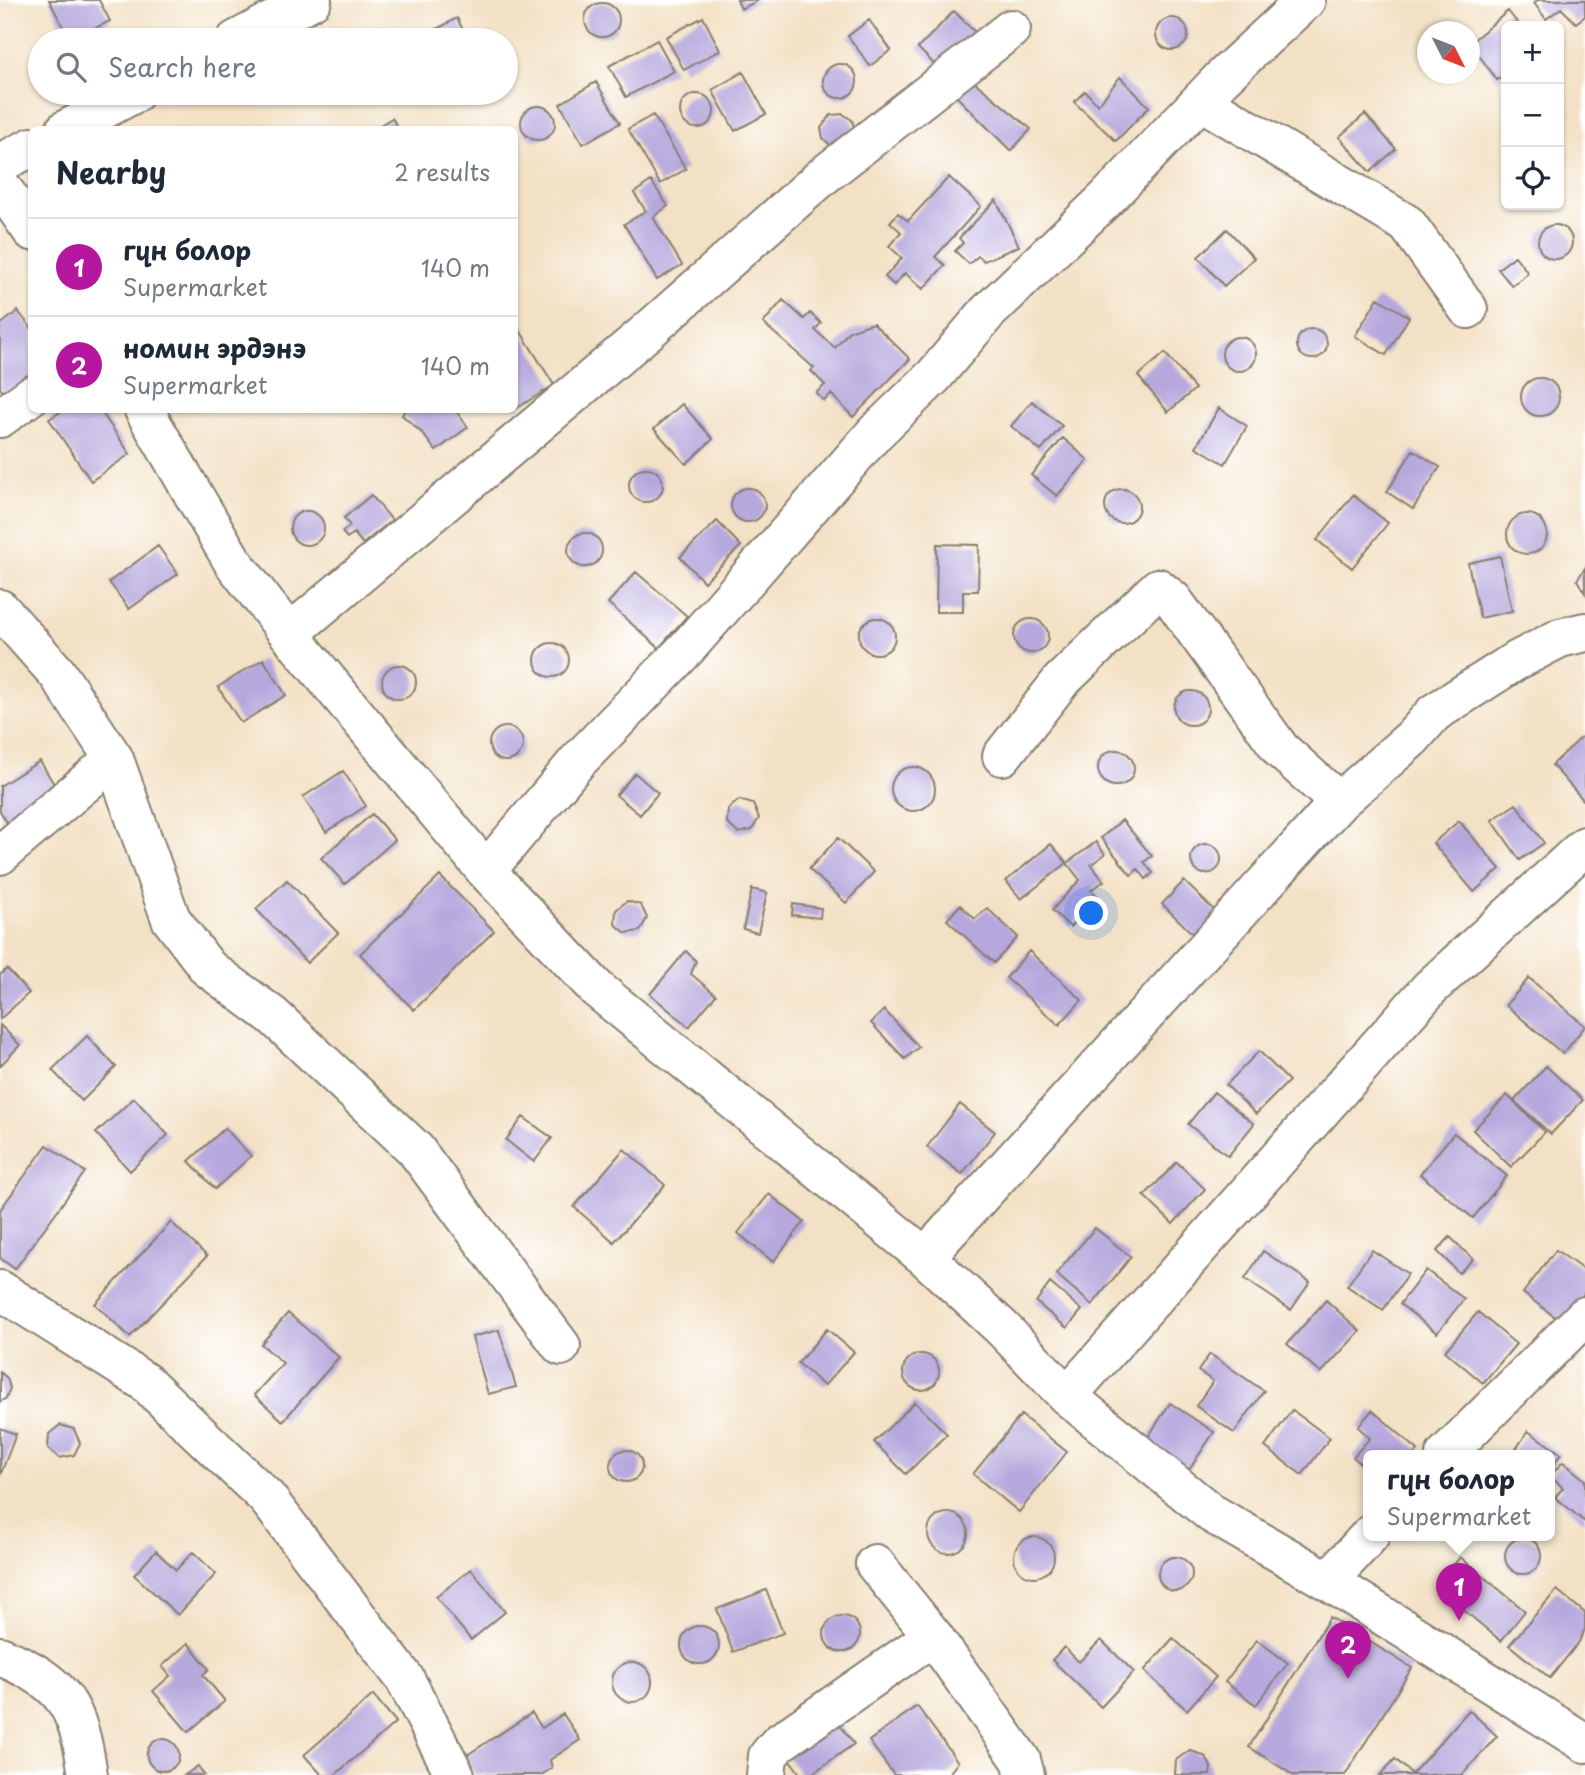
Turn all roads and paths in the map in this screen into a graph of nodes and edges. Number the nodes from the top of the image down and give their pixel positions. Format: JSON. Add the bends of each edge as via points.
{"nodes":[{"id":1,"x":312,"y":0,"type":"edge"},
{"id":2,"x":1306,"y":0,"type":"edge"},
{"id":3,"x":259,"y":28,"type":"edge"},
{"id":4,"x":1011,"y":29,"type":"dead end"},
{"id":5,"x":1201,"y":101,"type":"junction"},
{"id":6,"x":112,"y":105,"type":"edge"},
{"id":7,"x":73,"y":126,"type":"edge"},
{"id":8,"x":28,"y":149,"type":"edge"},
{"id":9,"x":0,"y":163,"type":"edge"},
{"id":10,"x":0,"y":185,"type":"edge"},
{"id":11,"x":28,"y":225,"type":"edge"},
{"id":12,"x":1468,"y":309,"type":"dead end"},
{"id":13,"x":28,"y":398,"type":"edge"},
{"id":14,"x":146,"y":413,"type":"edge"},
{"id":15,"x":0,"y":418,"type":"edge"},
{"id":16,"x":0,"y":609,"type":"edge"},
{"id":17,"x":1585,"y":632,"type":"edge"},
{"id":18,"x":289,"y":634,"type":"junction"},
{"id":19,"x":1002,"y":757,"type":"dead end"},
{"id":20,"x":114,"y":759,"type":"junction"},
{"id":21,"x":1339,"y":802,"type":"junction"},
{"id":22,"x":1585,"y":846,"type":"edge"},
{"id":23,"x":0,"y":856,"type":"edge"},
{"id":24,"x":486,"y":871,"type":"junction"},
{"id":25,"x":925,"y":1257,"type":"junction"},
{"id":26,"x":0,"y":1290,"type":"edge"},
{"id":27,"x":1585,"y":1316,"type":"edge"},
{"id":28,"x":561,"y":1346,"type":"dead end"},
{"id":29,"x":1067,"y":1396,"type":"junction"},
{"id":30,"x":1450,"y":1450,"type":"edge"},
{"id":31,"x":1365,"y":1541,"type":"edge"},
{"id":32,"x":875,"y":1564,"type":"dead end"},
{"id":33,"x":1328,"y":1581,"type":"junction"},
{"id":34,"x":933,"y":1636,"type":"junction"},
{"id":35,"x":0,"y":1656,"type":"edge"},
{"id":36,"x":1585,"y":1742,"type":"edge"},
{"id":37,"x":88,"y":1775,"type":"edge"},
{"id":38,"x":455,"y":1775,"type":"edge"},
{"id":39,"x":766,"y":1775,"type":"edge"},
{"id":40,"x":1025,"y":1775,"type":"edge"}],
"edges":[{"from":1,"to":3,"type":"street"},
{"from":2,"to":5,"type":"street"},
{"from":4,"to":18,"type":"street","via":[[823,176],[647,332]]},
{"from":5,"to":12,"type":"street","via":[[1407,224]]},
{"from":5,"to":24,"type":"street","via":[[987,313],[934,376],[875,433],[687,648],[576,762]]},
{"from":6,"to":7,"type":"street"},
{"from":8,"to":9,"type":"street"},
{"from":10,"to":11,"type":"street"},
{"from":13,"to":15,"type":"street"},
{"from":14,"to":18,"type":"street","via":[[233,562]]},
{"from":16,"to":20,"type":"street","via":[[57,673]]},
{"from":17,"to":21,"type":"street","via":[[1560,638],[1514,662],[1434,713]]},
{"from":18,"to":24,"type":"street"},
{"from":19,"to":21,"type":"street","via":[[1061,681],[1158,588],[1173,600],[1281,750]]},
{"from":20,"to":23,"type":"street"},
{"from":20,"to":28,"type":"street","via":[[178,929],[208,968],[273,1016],[415,1149]]},
{"from":21,"to":25,"type":"street"},
{"from":22,"to":29,"type":"street","via":[[1430,988]]},
{"from":24,"to":25,"type":"street","via":[[597,989]]},
{"from":25,"to":29,"type":"street"},
{"from":26,"to":38,"type":"street","via":[[145,1382],[267,1498],[405,1679]]},
{"from":27,"to":30,"type":"street"},
{"from":29,"to":33,"type":"street","via":[[1211,1513]]},
{"from":31,"to":33,"type":"street"},
{"from":32,"to":34,"type":"street"},
{"from":33,"to":36,"type":"street"},
{"from":34,"to":39,"type":"street","via":[[779,1743],[768,1756]]},
{"from":34,"to":40,"type":"street","via":[[1021,1760]]},
{"from":35,"to":37,"type":"street","via":[[35,1671],[64,1694],[79,1731]]}]}
